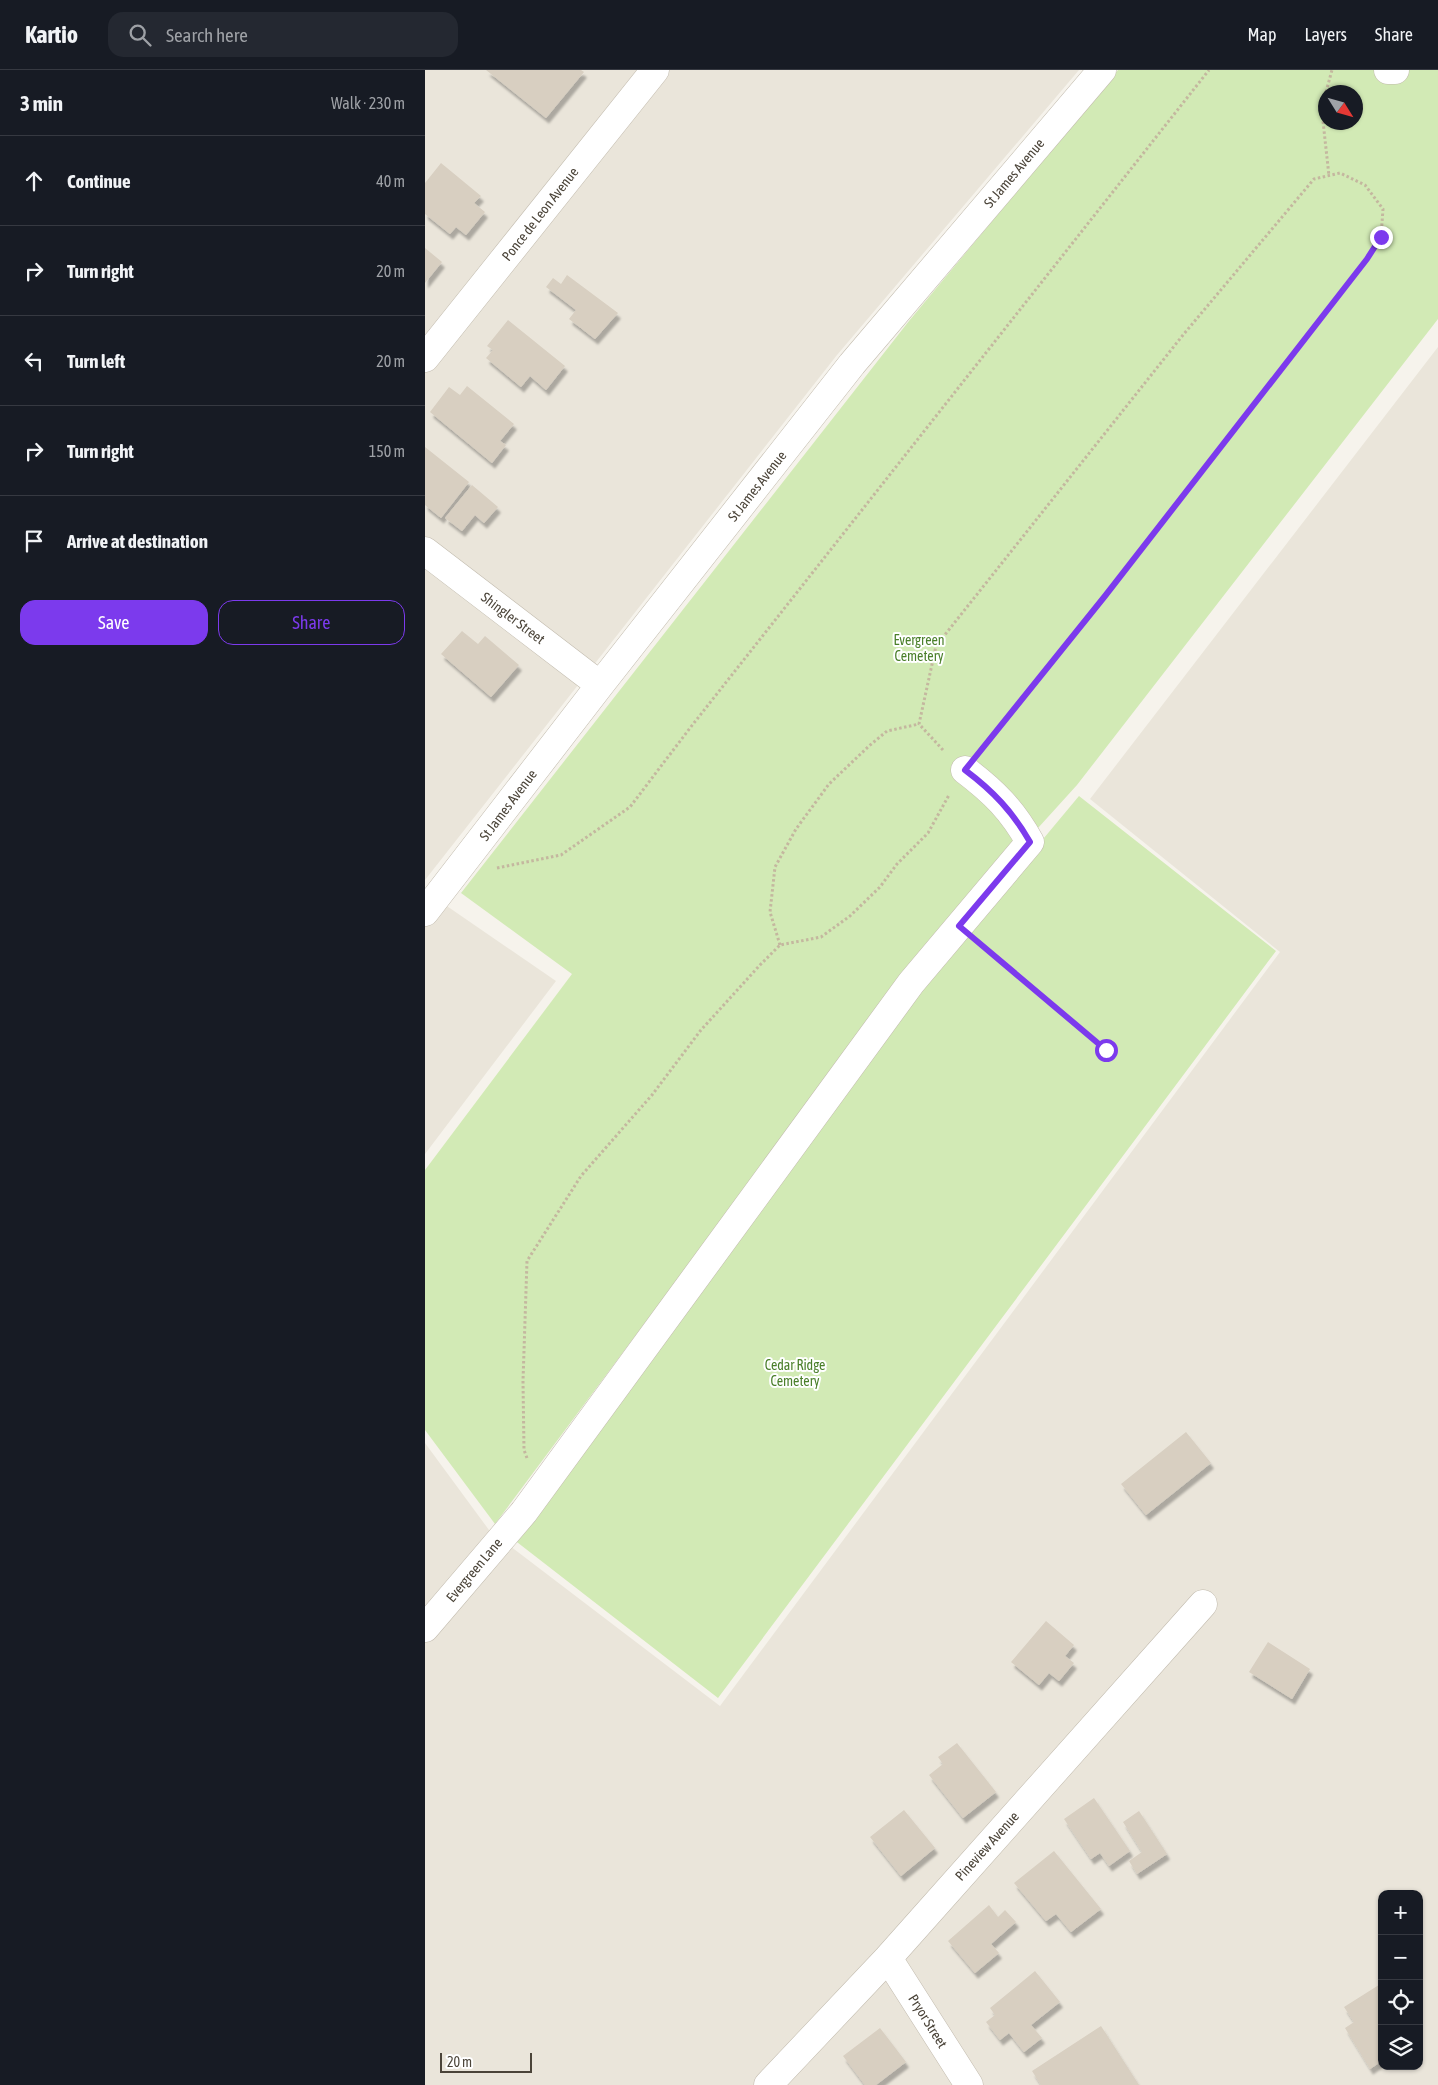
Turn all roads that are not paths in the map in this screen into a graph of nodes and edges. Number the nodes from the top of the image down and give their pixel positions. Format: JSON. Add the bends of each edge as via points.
{"nodes":[{"id":1,"x":655,"y":70,"type":"edge"},
{"id":2,"x":1102,"y":70,"type":"edge"},
{"id":3,"x":1389,"y":70,"type":"edge"},
{"id":4,"x":1395,"y":70,"type":"edge"},
{"id":5,"x":425,"y":358,"type":"edge"},
{"id":6,"x":425,"y":551,"type":"edge"},
{"id":7,"x":600,"y":685,"type":"junction"},
{"id":8,"x":965,"y":770,"type":"road end"},
{"id":9,"x":425,"y":912,"type":"edge"},
{"id":10,"x":1203,"y":1604,"type":"dead end"},
{"id":11,"x":425,"y":1628,"type":"edge"},
{"id":12,"x":888,"y":1958,"type":"junction"},
{"id":13,"x":767,"y":2085,"type":"edge"},
{"id":14,"x":969,"y":2085,"type":"edge"}],
"edges":[{"from":1,"to":5,"type":"street","name":"Ponce de Leon Avenue"},
{"from":2,"to":7,"type":"street","name":"St James Avenue","via":[[852,364]]},
{"from":3,"to":4,"type":"street"},
{"from":6,"to":7,"type":"street","name":"Shingler Street"},
{"from":7,"to":9,"type":"street","name":"St James Avenue"},
{"from":8,"to":11,"type":"street","name":"Evergreen Lane","via":[[991,790],[1016,817],[1030,842],[911,983],[531,1502]]},
{"from":10,"to":12,"type":"street","name":"Pineview Avenue"},
{"from":12,"to":13,"type":"street","name":"Pineview Avenue"},
{"from":12,"to":14,"type":"street","name":"Pryor Street"}]}
